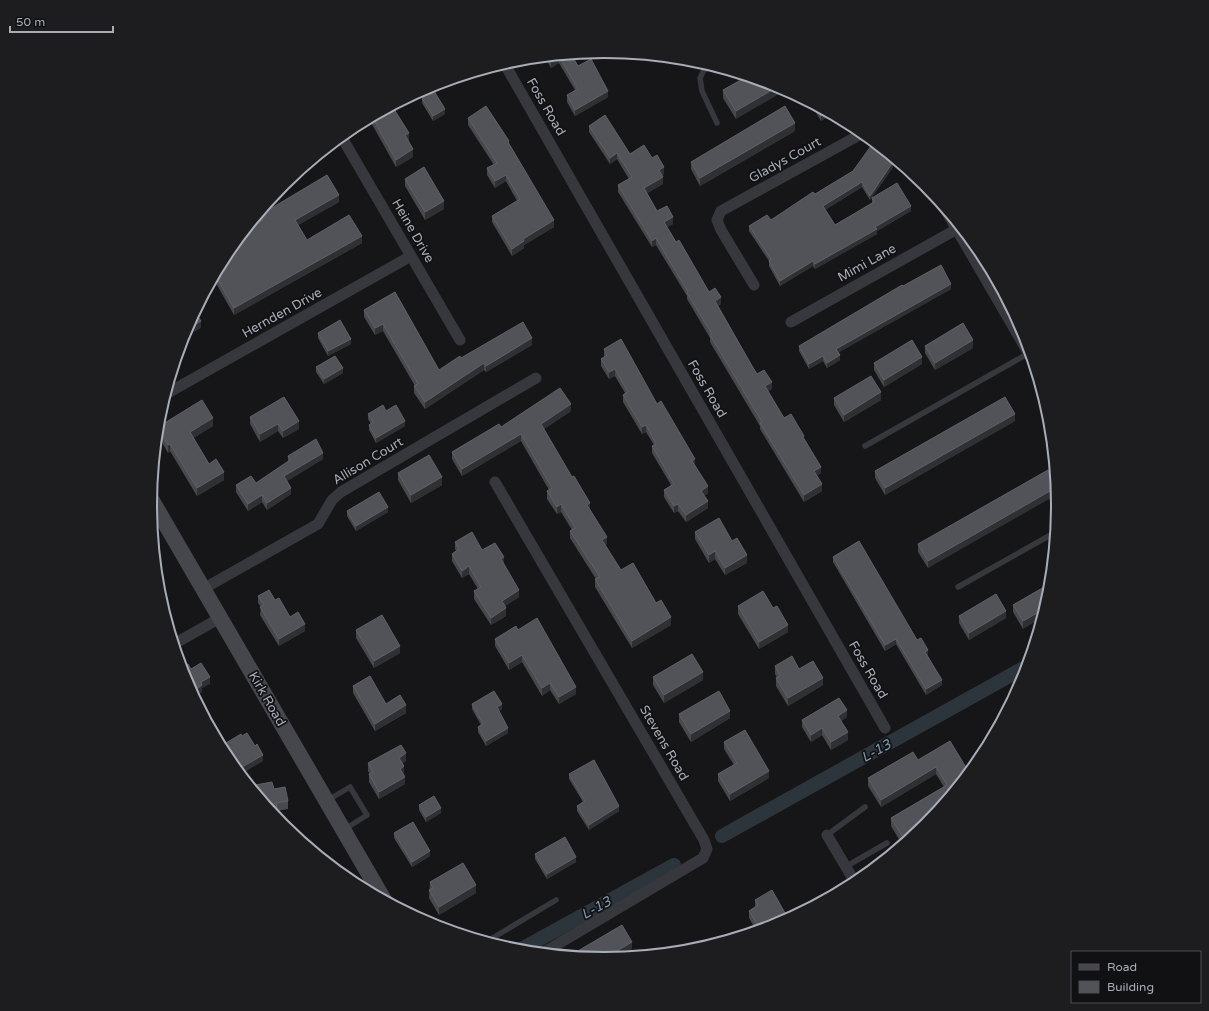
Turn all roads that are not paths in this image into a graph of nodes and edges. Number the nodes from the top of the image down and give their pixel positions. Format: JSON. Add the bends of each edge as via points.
{"nodes":[{"id":1,"x":507,"y":69,"type":"edge"},
{"id":2,"x":705,"y":70,"type":"edge"},
{"id":3,"x":717,"y":123,"type":"dead end"},
{"id":4,"x":857,"y":136,"type":"edge"},
{"id":5,"x":344,"y":142,"type":"edge"},
{"id":6,"x":957,"y":229,"type":"edge"},
{"id":7,"x":958,"y":230,"type":"edge"},
{"id":8,"x":411,"y":256,"type":"junction"},
{"id":9,"x":754,"y":285,"type":"dead end"},
{"id":10,"x":791,"y":322,"type":"dead end"},
{"id":11,"x":1018,"y":335,"type":"edge"},
{"id":12,"x":460,"y":340,"type":"dead end"},
{"id":13,"x":1027,"y":359,"type":"edge"},
{"id":14,"x":536,"y":378,"type":"dead end"},
{"id":15,"x":172,"y":391,"type":"edge"},
{"id":16,"x":865,"y":446,"type":"dead end"},
{"id":17,"x":496,"y":482,"type":"dead end"},
{"id":18,"x":157,"y":510,"type":"edge"},
{"id":19,"x":1051,"y":535,"type":"edge"},
{"id":20,"x":958,"y":587,"type":"dead end"},
{"id":21,"x":203,"y":589,"type":"junction"},
{"id":22,"x":220,"y":618,"type":"junction"},
{"id":23,"x":179,"y":641,"type":"edge"},
{"id":24,"x":885,"y":728,"type":"dead end"},
{"id":25,"x":326,"y":801,"type":"junction"},
{"id":26,"x":865,"y":807,"type":"dead end"},
{"id":27,"x":343,"y":830,"type":"junction"},
{"id":28,"x":827,"y":835,"type":"joint"},
{"id":29,"x":887,"y":843,"type":"dead end"},
{"id":30,"x":845,"y":867,"type":"junction"},
{"id":31,"x":852,"y":878,"type":"edge"},
{"id":32,"x":374,"y":889,"type":"edge"},
{"id":33,"x":556,"y":900,"type":"dead end"},
{"id":34,"x":492,"y":939,"type":"edge"},
{"id":35,"x":549,"y":949,"type":"edge"}],
"edges":[{"from":1,"to":24,"type":"street","name":"Foss Road"},
{"from":2,"to":3,"type":"lane","via":[[700,78],[702,91]]},
{"from":4,"to":9,"type":"street","name":"Gladys Court","via":[[721,211],[717,220],[721,230]]},
{"from":5,"to":8,"type":"street","name":"Heine Drive"},
{"from":6,"to":10,"type":"street","name":"Mimi Lane"},
{"from":7,"to":11,"type":"street"},
{"from":8,"to":12,"type":"street","name":"Heine Drive"},
{"from":8,"to":15,"type":"street","name":"Hernden Drive"},
{"from":13,"to":16,"type":"lane"},
{"from":14,"to":21,"type":"street","name":"Allison Court","via":[[341,492],[332,500],[318,524]]},
{"from":17,"to":35,"type":"street","name":"Stevens Road","via":[[707,849],[703,858]]},
{"from":18,"to":21,"type":"street","name":"Kirk Road"},
{"from":19,"to":20,"type":"lane"},
{"from":21,"to":22,"type":"street","name":"Kirk Road"},
{"from":22,"to":23,"type":"street"},
{"from":22,"to":25,"type":"street","name":"Kirk Road"},
{"from":25,"to":27,"type":"street","name":"Kirk Road"},
{"from":25,"to":27,"type":"lane","via":[[350,787],[367,815]]},
{"from":26,"to":28,"type":"lane"},
{"from":27,"to":32,"type":"street","name":"Kirk Road"},
{"from":28,"to":30,"type":"street"},
{"from":29,"to":30,"type":"lane"},
{"from":30,"to":31,"type":"street"},
{"from":33,"to":34,"type":"lane"}]}
